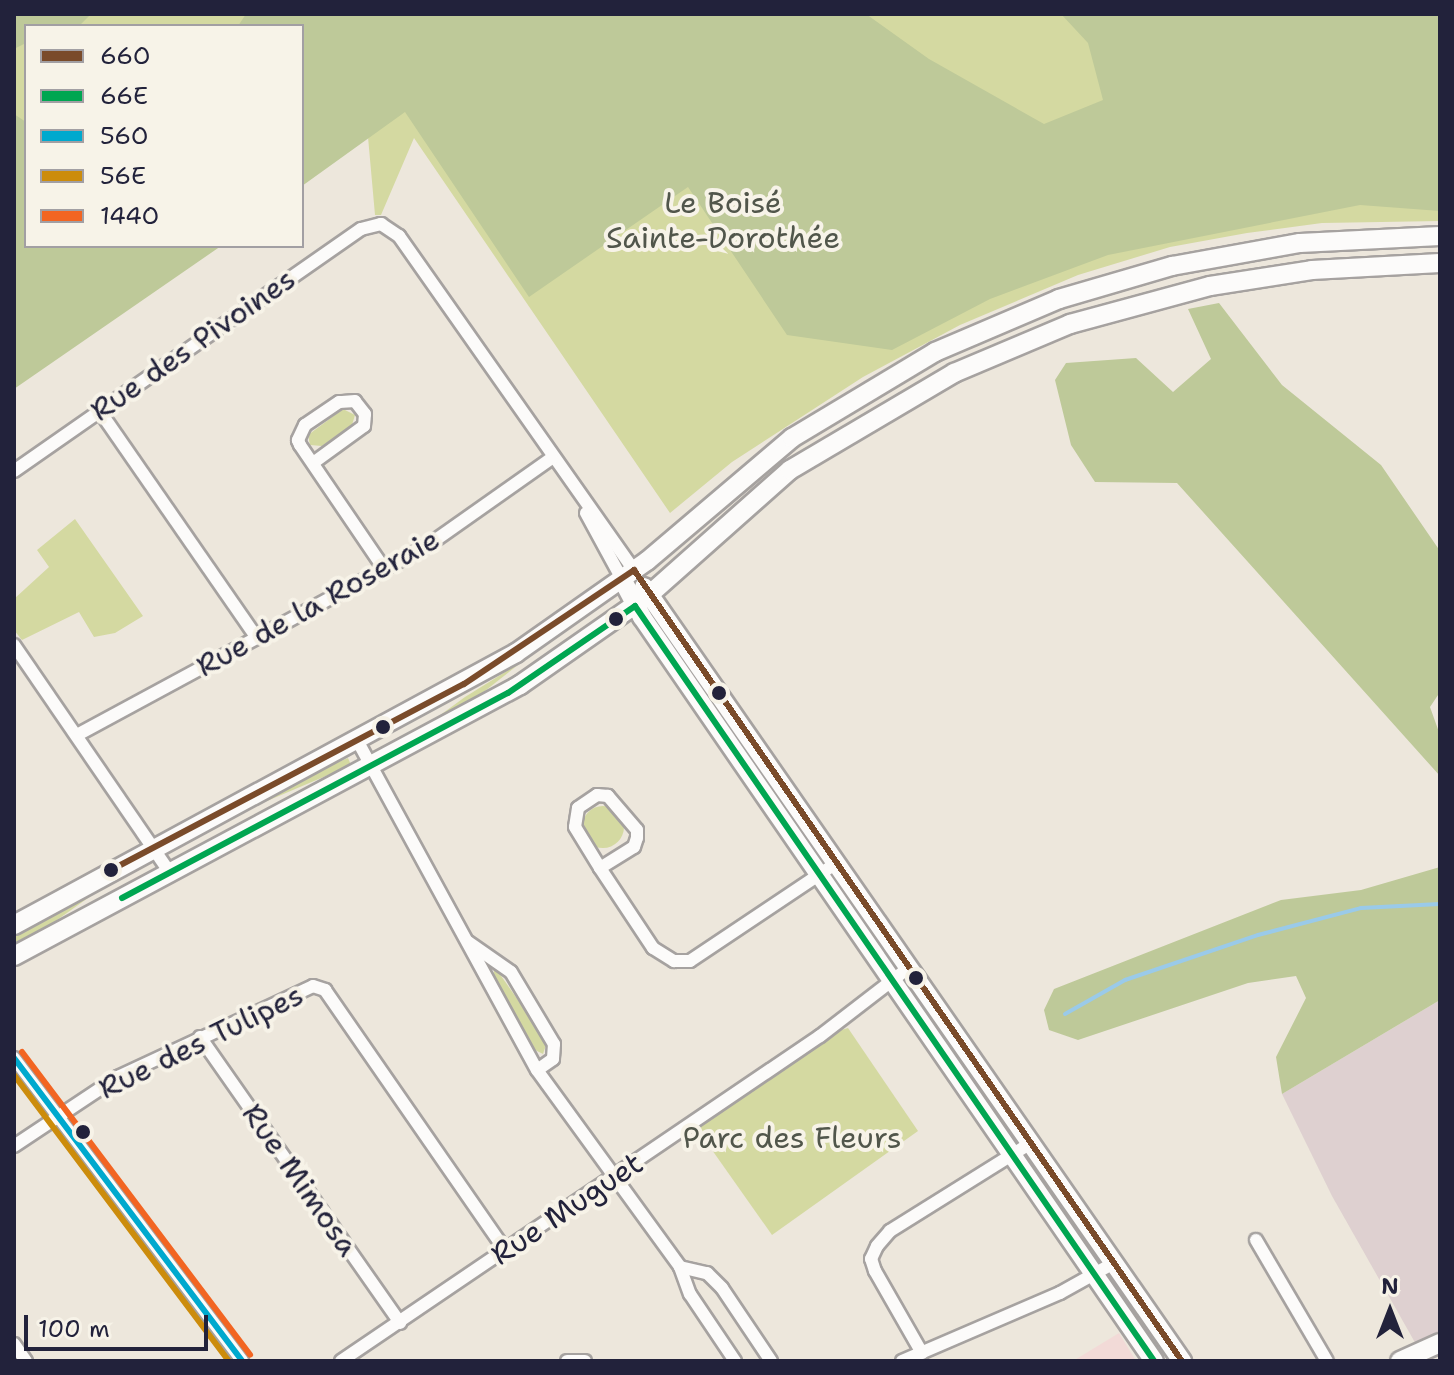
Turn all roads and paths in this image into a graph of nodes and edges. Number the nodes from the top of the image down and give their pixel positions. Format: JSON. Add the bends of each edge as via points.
{"nodes":[{"id":1,"x":1440,"y":236,"type":"edge"},
{"id":2,"x":1440,"y":263,"type":"edge"},
{"id":3,"x":99,"y":410,"type":"junction"},
{"id":4,"x":552,"y":458,"type":"junction"},
{"id":5,"x":313,"y":463,"type":"junction"},
{"id":6,"x":14,"y":471,"type":"edge"},
{"id":7,"x":385,"y":570,"type":"junction"},
{"id":8,"x":628,"y":575,"type":"junction"},
{"id":9,"x":642,"y":600,"type":"junction"},
{"id":10,"x":257,"y":638,"type":"junction"},
{"id":11,"x":14,"y":645,"type":"edge"},
{"id":12,"x":77,"y":735,"type":"junction"},
{"id":13,"x":357,"y":740,"type":"junction"},
{"id":14,"x":372,"y":766,"type":"junction"},
{"id":15,"x":155,"y":848,"type":"junction"},
{"id":16,"x":600,"y":868,"type":"junction"},
{"id":17,"x":828,"y":869,"type":"junction"},
{"id":18,"x":170,"y":873,"type":"junction"},
{"id":19,"x":14,"y":925,"type":"edge"},
{"id":20,"x":468,"y":942,"type":"junction"},
{"id":21,"x":14,"y":956,"type":"edge"},
{"id":22,"x":900,"y":974,"type":"junction"},
{"id":23,"x":200,"y":1037,"type":"junction"},
{"id":24,"x":14,"y":1058,"type":"edge"},
{"id":25,"x":537,"y":1070,"type":"junction"},
{"id":26,"x":59,"y":1117,"type":"junction"},
{"id":27,"x":14,"y":1146,"type":"edge"},
{"id":28,"x":1021,"y":1149,"type":"junction"},
{"id":29,"x":613,"y":1178,"type":"junction"},
{"id":30,"x":1256,"y":1240,"type":"dead end"},
{"id":31,"x":506,"y":1251,"type":"junction"},
{"id":32,"x":680,"y":1267,"type":"junction"},
{"id":33,"x":1104,"y":1269,"type":"junction"},
{"id":34,"x":400,"y":1323,"type":"junction"},
{"id":35,"x":1440,"y":1343,"type":"edge"},
{"id":36,"x":14,"y":1344,"type":"edge"},
{"id":37,"x":922,"y":1353,"type":"junction"},
{"id":38,"x":26,"y":1361,"type":"edge"},
{"id":39,"x":242,"y":1361,"type":"edge"},
{"id":40,"x":341,"y":1361,"type":"edge"},
{"id":41,"x":567,"y":1361,"type":"edge"},
{"id":42,"x":585,"y":1361,"type":"edge"},
{"id":43,"x":735,"y":1361,"type":"edge"},
{"id":44,"x":771,"y":1361,"type":"edge"},
{"id":45,"x":902,"y":1361,"type":"edge"},
{"id":46,"x":1154,"y":1361,"type":"edge"},
{"id":47,"x":1182,"y":1361,"type":"edge"},
{"id":48,"x":1327,"y":1361,"type":"edge"},
{"id":49,"x":1400,"y":1361,"type":"edge"}],
"edges":[{"from":1,"to":8,"type":"street","via":[[1334,240],[1216,257],[1097,287],[1020,314],[921,359],[826,414]]},
{"from":2,"to":9,"type":"street","via":[[1303,271],[1210,286],[1106,313],[1018,345],[903,400],[790,470]]},
{"from":3,"to":4,"type":"street","name":"Rue des Pivoines","via":[[361,229],[381,224],[399,236]]},
{"from":3,"to":6,"type":"street","name":"Rue des Pivoines"},
{"from":3,"to":10,"type":"street"},
{"from":4,"to":7,"type":"street","name":"Rue de la Roseraie","via":[[484,509]]},
{"from":4,"to":8,"type":"street","name":"Rue des Pivoines"},
{"from":5,"to":5,"type":"street","via":[[364,426],[365,414],[355,401],[339,402],[302,428],[298,440]]},
{"from":5,"to":7,"type":"street"},
{"from":7,"to":10,"type":"street","name":"Rue de la Roseraie"},
{"from":8,"to":9,"type":"street"},
{"from":8,"to":13,"type":"street","via":[[506,659]]},
{"from":9,"to":14,"type":"street","via":[[508,693]]},
{"from":9,"to":17,"type":"street"},
{"from":10,"to":12,"type":"street","name":"Rue de la Roseraie"},
{"from":11,"to":12,"type":"street"},
{"from":12,"to":15,"type":"street"},
{"from":13,"to":14,"type":"street"},
{"from":13,"to":15,"type":"street"},
{"from":14,"to":18,"type":"street"},
{"from":14,"to":20,"type":"street"},
{"from":15,"to":18,"type":"street"},
{"from":15,"to":19,"type":"street"},
{"from":16,"to":16,"type":"street","via":[[634,847],[637,830],[608,796],[597,795],[574,817]]},
{"from":16,"to":17,"type":"street","via":[[653,948],[674,961],[690,961]]},
{"from":17,"to":22,"type":"street"},
{"from":18,"to":21,"type":"street"},
{"from":20,"to":25,"type":"street"},
{"from":20,"to":25,"type":"street","via":[[511,972],[554,1044],[553,1059]]},
{"from":22,"to":28,"type":"street"},
{"from":22,"to":29,"type":"street","name":"Rue Muguet","via":[[820,1036]]},
{"from":23,"to":26,"type":"street","name":"Rue des Tulipes","via":[[118,1077]]},
{"from":23,"to":31,"type":"street","name":"Rue des Tulipes","via":[[313,986],[325,990]]},
{"from":23,"to":34,"type":"street","name":"Rue Mimosa"},
{"from":24,"to":26,"type":"street"},
{"from":25,"to":29,"type":"street"},
{"from":26,"to":27,"type":"street","name":"Rue des Tulipes"},
{"from":26,"to":39,"type":"street"},
{"from":28,"to":33,"type":"street"},
{"from":28,"to":37,"type":"street","via":[[890,1231],[877,1246],[871,1259],[875,1271]]},
{"from":29,"to":31,"type":"street","name":"Rue Muguet"},
{"from":29,"to":32,"type":"street"},
{"from":30,"to":48,"type":"street"},
{"from":31,"to":34,"type":"street","name":"Rue Muguet"},
{"from":32,"to":43,"type":"street","via":[[690,1294]]},
{"from":32,"to":44,"type":"street","via":[[715,1280]]},
{"from":33,"to":37,"type":"street"},
{"from":33,"to":46,"type":"street"},
{"from":33,"to":47,"type":"street"},
{"from":34,"to":40,"type":"street","name":"Rue Muguet"},
{"from":35,"to":49,"type":"street"},
{"from":36,"to":38,"type":"street"},
{"from":37,"to":45,"type":"street"},
{"from":41,"to":42,"type":"street"}]}
